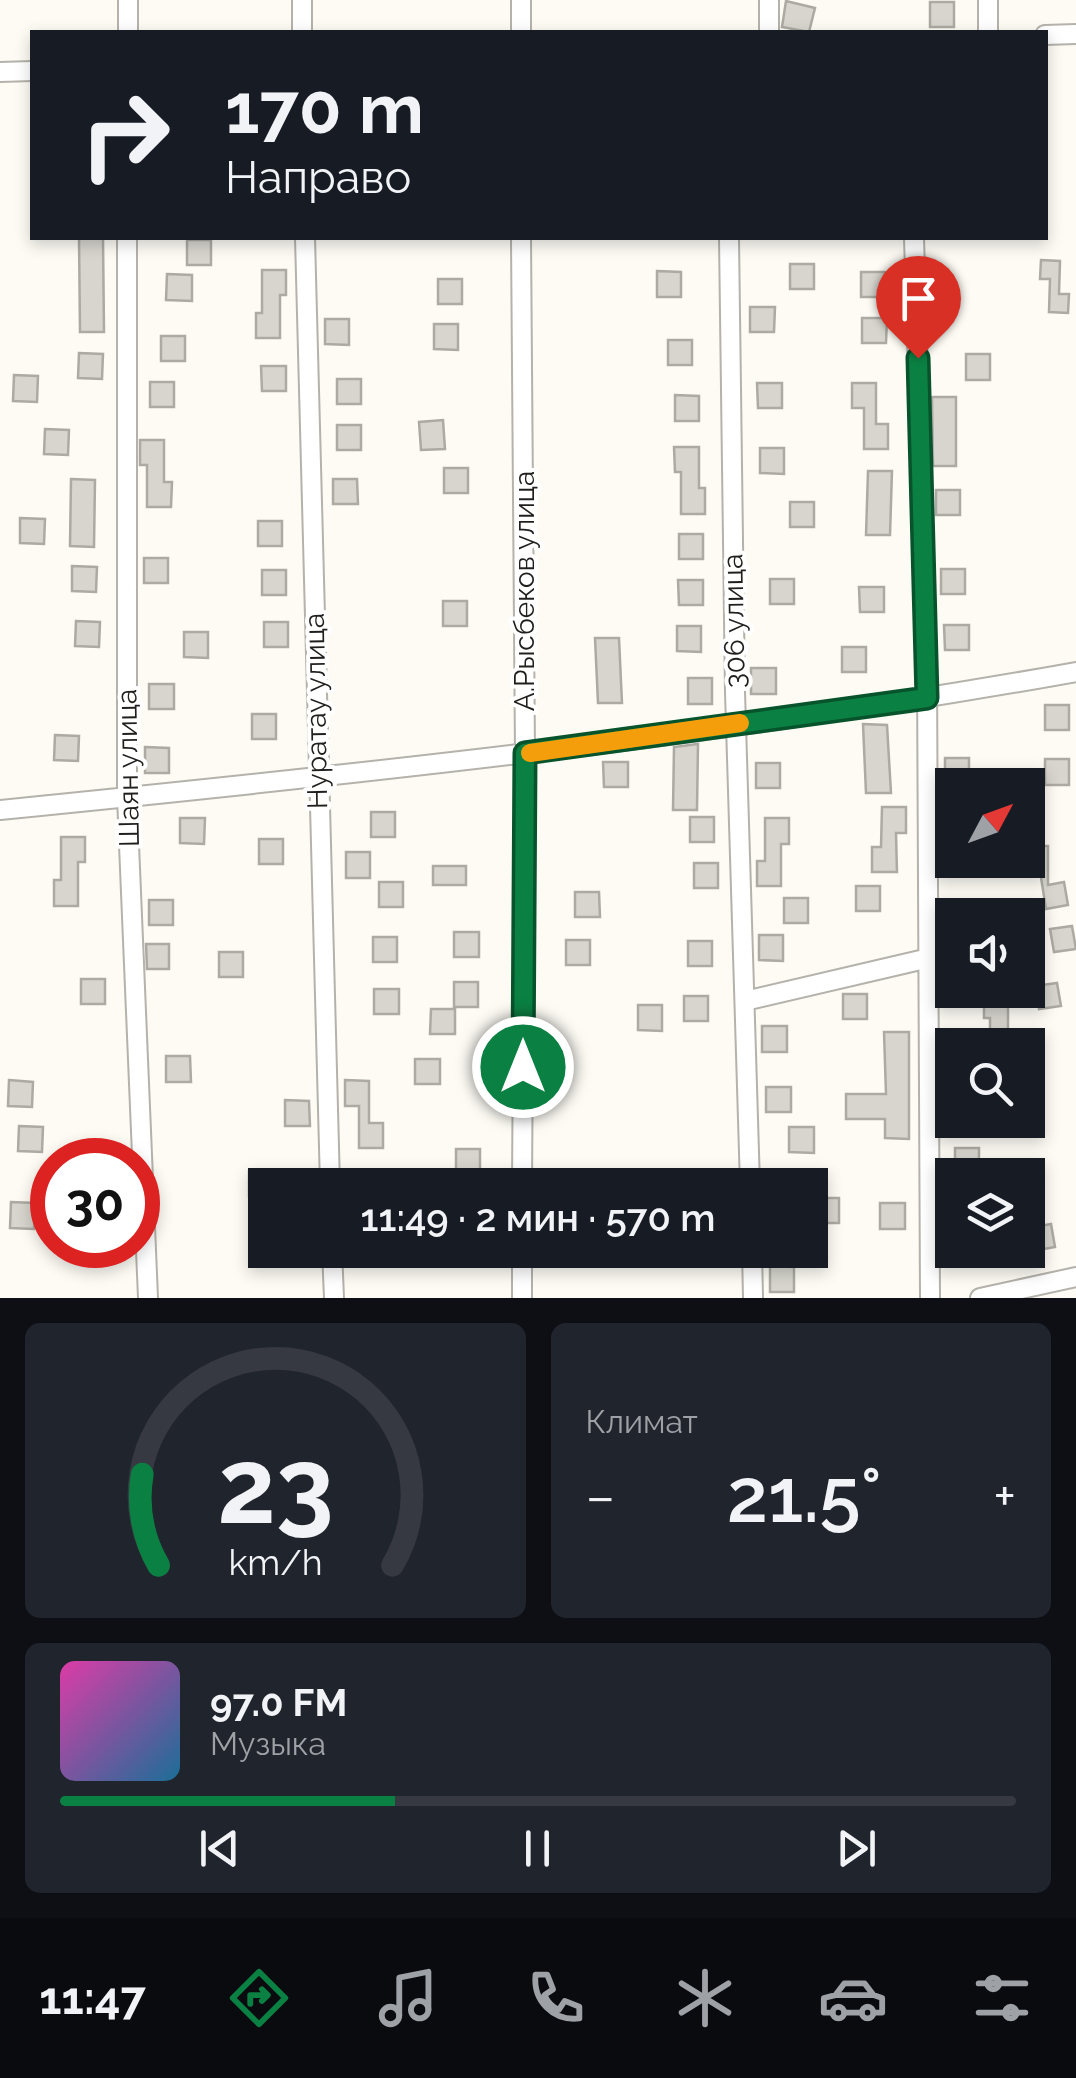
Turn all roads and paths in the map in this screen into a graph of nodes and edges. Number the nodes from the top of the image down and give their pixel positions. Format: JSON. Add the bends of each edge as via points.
{"nodes":[{"id":1,"x":128,"y":0,"type":"edge"},
{"id":2,"x":302,"y":0,"type":"edge"},
{"id":3,"x":521,"y":0,"type":"edge"},
{"id":4,"x":769,"y":0,"type":"edge"},
{"id":5,"x":988,"y":0,"type":"edge"},
{"id":6,"x":128,"y":30,"type":"edge"},
{"id":7,"x":302,"y":30,"type":"edge"},
{"id":8,"x":520,"y":30,"type":"edge"},
{"id":9,"x":768,"y":30,"type":"edge"},
{"id":10,"x":988,"y":30,"type":"edge"},
{"id":11,"x":1076,"y":34,"type":"edge"},
{"id":12,"x":1048,"y":35,"type":"edge"},
{"id":13,"x":30,"y":71,"type":"edge"},
{"id":14,"x":0,"y":72,"type":"edge"},
{"id":15,"x":127,"y":240,"type":"edge"},
{"id":16,"x":305,"y":240,"type":"edge"},
{"id":17,"x":521,"y":240,"type":"edge"},
{"id":18,"x":728,"y":240,"type":"edge"},
{"id":19,"x":914,"y":240,"type":"edge"},
{"id":20,"x":1076,"y":672,"type":"edge"},
{"id":21,"x":927,"y":698,"type":"junction"},
{"id":22,"x":736,"y":724,"type":"junction"},
{"id":23,"x":525,"y":753,"type":"junction"},
{"id":24,"x":317,"y":775,"type":"junction"},
{"id":25,"x":127,"y":797,"type":"junction"},
{"id":26,"x":0,"y":810,"type":"edge"},
{"id":27,"x":929,"y":958,"type":"junction"},
{"id":28,"x":745,"y":1001,"type":"junction"},
{"id":29,"x":329,"y":1168,"type":"edge"},
{"id":30,"x":522,"y":1168,"type":"edge"},
{"id":31,"x":750,"y":1168,"type":"edge"},
{"id":32,"x":333,"y":1268,"type":"edge"},
{"id":33,"x":522,"y":1268,"type":"edge"},
{"id":34,"x":753,"y":1268,"type":"edge"},
{"id":35,"x":1076,"y":1277,"type":"edge"},
{"id":36,"x":148,"y":1298,"type":"edge"},
{"id":37,"x":334,"y":1298,"type":"edge"},
{"id":38,"x":522,"y":1298,"type":"edge"},
{"id":39,"x":754,"y":1298,"type":"edge"},
{"id":40,"x":930,"y":1298,"type":"edge"},
{"id":41,"x":980,"y":1298,"type":"edge"}],
"edges":[{"from":1,"to":6,"type":"street"},
{"from":2,"to":7,"type":"street"},
{"from":3,"to":8,"type":"street"},
{"from":4,"to":9,"type":"street"},
{"from":5,"to":10,"type":"street"},
{"from":11,"to":12,"type":"street"},
{"from":13,"to":14,"type":"street"},
{"from":15,"to":25,"type":"street","name":"Шаян улица"},
{"from":16,"to":24,"type":"street","name":"Нуратау улица"},
{"from":17,"to":23,"type":"street","name":"А.Рысбеков улица"},
{"from":18,"to":22,"type":"street","name":"306 улица"},
{"from":19,"to":21,"type":"street"},
{"from":20,"to":21,"type":"street"},
{"from":21,"to":22,"type":"street"},
{"from":21,"to":27,"type":"street"},
{"from":22,"to":23,"type":"street"},
{"from":22,"to":28,"type":"street","name":"306 улица"},
{"from":23,"to":24,"type":"street"},
{"from":23,"to":30,"type":"street","name":"А.Рысбеков улица"},
{"from":24,"to":25,"type":"street"},
{"from":24,"to":29,"type":"street","name":"Нуратау улица"},
{"from":25,"to":26,"type":"street"},
{"from":25,"to":36,"type":"street","name":"Шаян улица"},
{"from":27,"to":28,"type":"street"},
{"from":27,"to":40,"type":"street"},
{"from":28,"to":31,"type":"street","name":"306 улица"},
{"from":32,"to":37,"type":"street"},
{"from":33,"to":38,"type":"street"},
{"from":34,"to":39,"type":"street"},
{"from":35,"to":41,"type":"street"}]}
